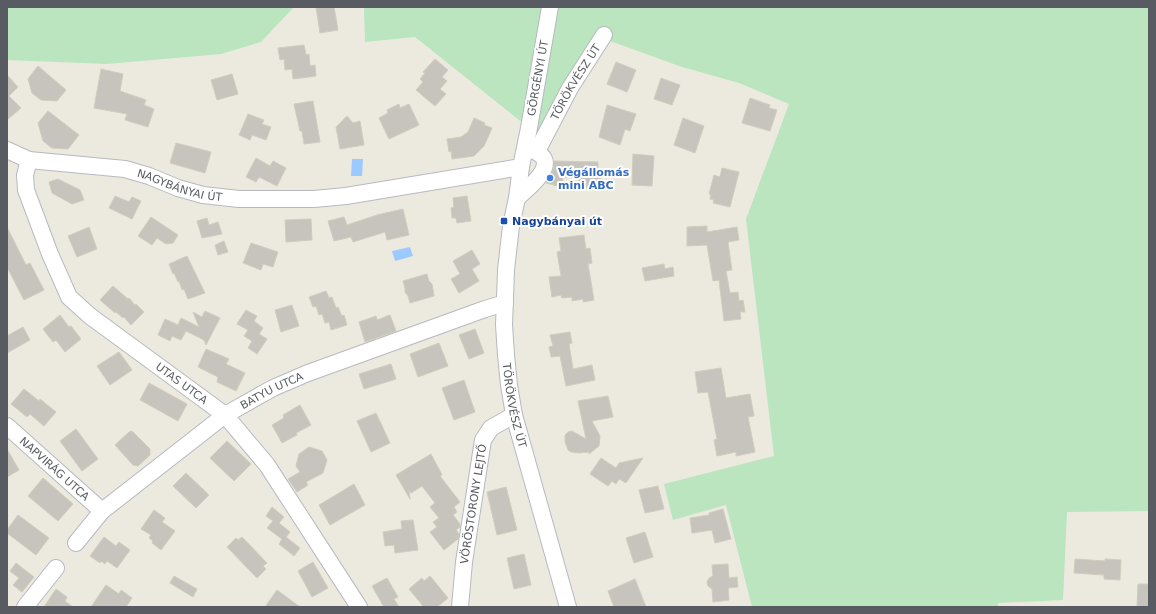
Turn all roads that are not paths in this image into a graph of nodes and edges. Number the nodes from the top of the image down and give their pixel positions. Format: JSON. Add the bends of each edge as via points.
{"nodes":[{"id":1,"x":550,"y":7,"type":"edge"},
{"id":2,"x":604,"y":35,"type":"dead end"},
{"id":3,"x":7,"y":150,"type":"edge"},
{"id":4,"x":531,"y":150,"type":"junction"},
{"id":5,"x":29,"y":160,"type":"junction"},
{"id":6,"x":521,"y":168,"type":"junction"},
{"id":7,"x":517,"y":198,"type":"junction"},
{"id":8,"x":505,"y":303,"type":"junction"},
{"id":9,"x":225,"y":415,"type":"junction"},
{"id":10,"x":514,"y":416,"type":"junction"},
{"id":11,"x":7,"y":426,"type":"edge"},
{"id":12,"x":102,"y":511,"type":"junction"},
{"id":13,"x":76,"y":543,"type":"dead end"},
{"id":14,"x":56,"y":568,"type":"dead end"},
{"id":15,"x":25,"y":607,"type":"edge"},
{"id":16,"x":359,"y":607,"type":"edge"},
{"id":17,"x":460,"y":607,"type":"edge"},
{"id":18,"x":568,"y":607,"type":"edge"}],
"edges":[{"from":1,"to":4,"type":"street","name":"GÖRGÉNYI ÚT"},
{"from":2,"to":4,"type":"street","name":"TÖRÖKVÉSZ ÚT"},
{"from":3,"to":5,"type":"street","name":"NAGYBÁNYAI ÚT"},
{"from":4,"to":6,"type":"street","name":"TÖRÖKVÉSZ ÚT"},
{"from":4,"to":7,"type":"street","via":[[541,154],[545,164],[543,173]]},
{"from":5,"to":6,"type":"street","name":"NAGYBÁNYAI ÚT","via":[[125,169],[203,195],[239,199],[314,199],[346,196]]},
{"from":5,"to":9,"type":"street","name":"UTAS UTCA","via":[[25,175],[26,190],[69,297],[90,316]]},
{"from":6,"to":7,"type":"street","name":"TÖRÖKVÉSZ ÚT"},
{"from":7,"to":8,"type":"street","name":"TÖRÖKVÉSZ ÚT","via":[[511,226]]},
{"from":8,"to":9,"type":"street","name":"BATYU UTCA","via":[[308,373]]},
{"from":8,"to":10,"type":"street","name":"TÖRÖKVÉSZ ÚT","via":[[508,385]]},
{"from":9,"to":12,"type":"street","name":"BATYU UTCA"},
{"from":9,"to":16,"type":"street","name":"UTAS UTCA","via":[[267,464]]},
{"from":10,"to":17,"type":"street","name":"VÖRÖSTORONY LEJTŐ","via":[[491,428],[483,440],[464,562]]},
{"from":10,"to":18,"type":"street","name":"TÖRÖKVÉSZ ÚT"},
{"from":11,"to":12,"type":"street","name":"NAPVIRÁG UTCA"},
{"from":12,"to":13,"type":"street","name":"BATYU UTCA"},
{"from":14,"to":15,"type":"street"}]}
